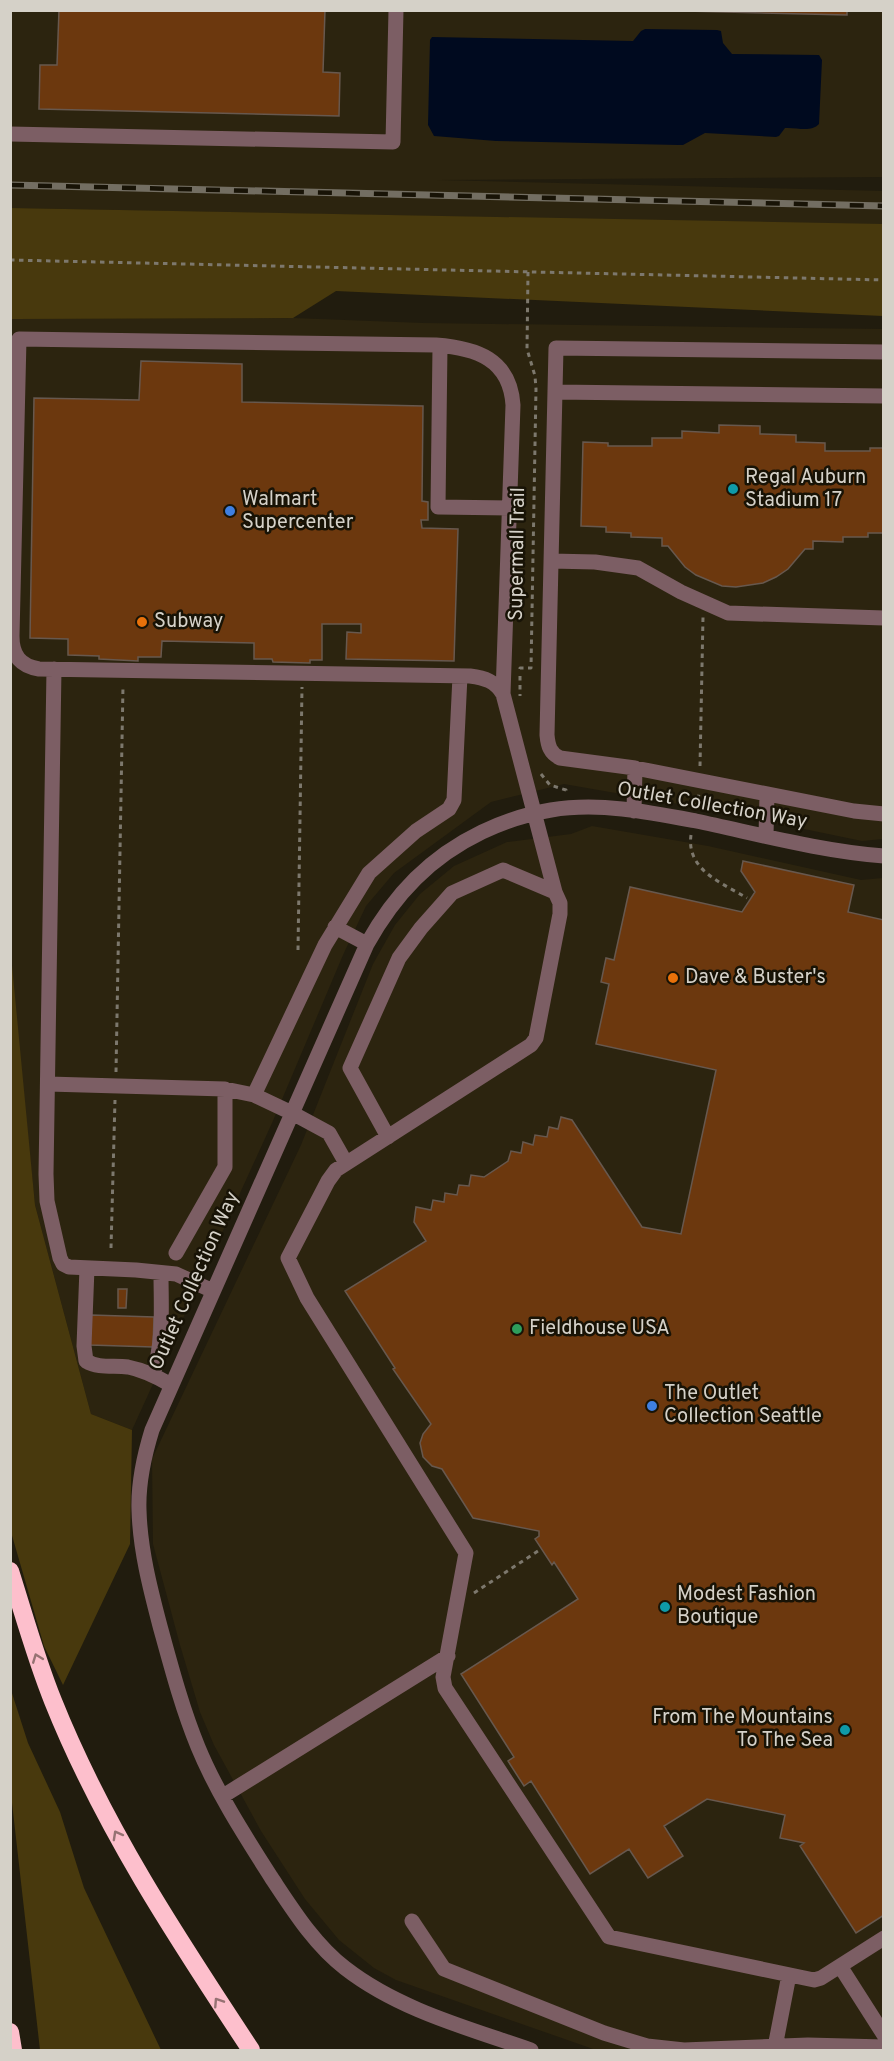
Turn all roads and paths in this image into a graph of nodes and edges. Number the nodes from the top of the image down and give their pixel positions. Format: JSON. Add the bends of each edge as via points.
{"nodes":[{"id":1,"x":396,"y":10,"type":"edge"},
{"id":2,"x":10,"y":134,"type":"edge"},
{"id":3,"x":10,"y":260,"type":"edge"},
{"id":4,"x":528,"y":272,"type":"junction"},
{"id":5,"x":884,"y":280,"type":"edge"},
{"id":6,"x":440,"y":345,"type":"junction"},
{"id":7,"x":884,"y":352,"type":"edge"},
{"id":8,"x":555,"y":392,"type":"junction"},
{"id":9,"x":884,"y":396,"type":"edge"},
{"id":10,"x":510,"y":508,"type":"junction"},
{"id":11,"x":551,"y":561,"type":"junction"},
{"id":12,"x":708,"y":605,"type":"junction"},
{"id":13,"x":884,"y":618,"type":"edge"},
{"id":14,"x":54,"y":669,"type":"junction"},
{"id":15,"x":124,"y":670,"type":"junction"},
{"id":16,"x":302,"y":673,"type":"junction"},
{"id":17,"x":460,"y":676,"type":"junction"},
{"id":18,"x":503,"y":694,"type":"junction"},
{"id":19,"x":520,"y":702,"type":"dead end"},
{"id":20,"x":635,"y":768,"type":"junction"},
{"id":21,"x":537,"y":769,"type":"dead end"},
{"id":22,"x":699,"y":781,"type":"junction"},
{"id":23,"x":767,"y":794,"type":"junction"},
{"id":24,"x":566,"y":808,"type":"junction"},
{"id":25,"x":634,"y":811,"type":"junction"},
{"id":26,"x":533,"y":814,"type":"junction"},
{"id":27,"x":884,"y":814,"type":"edge"},
{"id":28,"x":694,"y":821,"type":"junction"},
{"id":29,"x":766,"y":836,"type":"junction"},
{"id":30,"x":884,"y":856,"type":"edge"},
{"id":31,"x":555,"y":892,"type":"junction"},
{"id":32,"x":747,"y":898,"type":"dead end"},
{"id":33,"x":335,"y":927,"type":"junction"},
{"id":34,"x":367,"y":944,"type":"junction"},
{"id":35,"x":298,"y":950,"type":"dead end"},
{"id":36,"x":48,"y":1084,"type":"junction"},
{"id":37,"x":116,"y":1086,"type":"junction"},
{"id":38,"x":225,"y":1089,"type":"junction"},
{"id":39,"x":254,"y":1095,"type":"junction"},
{"id":40,"x":292,"y":1113,"type":"junction"},
{"id":41,"x":387,"y":1137,"type":"junction"},
{"id":42,"x":346,"y":1163,"type":"junction"},
{"id":43,"x":111,"y":1248,"type":"dead end"},
{"id":44,"x":176,"y":1253,"type":"dead end"},
{"id":45,"x":87,"y":1268,"type":"junction"},
{"id":46,"x":161,"y":1273,"type":"junction"},
{"id":47,"x":213,"y":1291,"type":"junction"},
{"id":48,"x":153,"y":1374,"type":"junction"},
{"id":49,"x":171,"y":1385,"type":"junction"},
{"id":50,"x":541,"y":1549,"type":"dead end"},
{"id":51,"x":10,"y":1571,"type":"edge"},
{"id":52,"x":458,"y":1604,"type":"junction"},
{"id":53,"x":448,"y":1656,"type":"junction"},
{"id":54,"x":223,"y":1796,"type":"junction"},
{"id":55,"x":412,"y":1921,"type":"dead end"},
{"id":56,"x":884,"y":1938,"type":"edge"},
{"id":57,"x":840,"y":1966,"type":"junction"},
{"id":58,"x":789,"y":1975,"type":"junction"},
{"id":59,"x":10,"y":2032,"type":"edge"},
{"id":60,"x":884,"y":2035,"type":"edge"},
{"id":61,"x":775,"y":2047,"type":"junction"},
{"id":62,"x":884,"y":2047,"type":"edge"},
{"id":63,"x":13,"y":2050,"type":"edge"},
{"id":64,"x":250,"y":2050,"type":"edge"},
{"id":65,"x":531,"y":2050,"type":"edge"}],
"edges":[{"from":1,"to":2,"type":"street","via":[[393,142]]},
{"from":3,"to":4,"type":"path"},
{"from":4,"to":5,"type":"path"},
{"from":4,"to":19,"type":"path","name":"Supermall Trail","via":[[527,349],[536,389],[531,668],[520,668]]},
{"from":6,"to":10,"type":"street","via":[[485,355],[497,365],[509,385],[513,405]]},
{"from":6,"to":10,"type":"street","via":[[438,507]]},
{"from":6,"to":14,"type":"street","via":[[19,339],[12,642],[15,655],[25,665]]},
{"from":7,"to":8,"type":"street","via":[[555,348]]},
{"from":8,"to":9,"type":"street"},
{"from":8,"to":11,"type":"street"},
{"from":10,"to":18,"type":"street"},
{"from":11,"to":12,"type":"street","via":[[638,568]]},
{"from":11,"to":20,"type":"street","via":[[549,747],[560,758]]},
{"from":12,"to":13,"type":"street","via":[[728,613]]},
{"from":12,"to":22,"type":"path","via":[[703,618]]},
{"from":14,"to":15,"type":"street"},
{"from":14,"to":36,"type":"street"},
{"from":15,"to":16,"type":"street"},
{"from":15,"to":37,"type":"path"},
{"from":16,"to":17,"type":"street"},
{"from":16,"to":35,"type":"path"},
{"from":17,"to":18,"type":"street","via":[[490,680]]},
{"from":17,"to":33,"type":"street","via":[[454,800],[369,873]]},
{"from":18,"to":26,"type":"street"},
{"from":20,"to":22,"type":"street"},
{"from":20,"to":25,"type":"street"},
{"from":21,"to":24,"type":"path","via":[[550,785],[566,790]]},
{"from":22,"to":23,"type":"street"},
{"from":22,"to":28,"type":"path"},
{"from":23,"to":27,"type":"street"},
{"from":23,"to":29,"type":"street"},
{"from":24,"to":25,"type":"street","name":"Outlet Collection Way"},
{"from":24,"to":26,"type":"street","name":"Outlet Collection Way"},
{"from":25,"to":28,"type":"street","name":"Outlet Collection Way"},
{"from":26,"to":31,"type":"street"},
{"from":26,"to":34,"type":"street","name":"Outlet Collection Way","via":[[498,825],[446,852],[399,895]]},
{"from":28,"to":29,"type":"street","name":"Outlet Collection Way"},
{"from":28,"to":32,"type":"path","via":[[690,845],[697,865]]},
{"from":29,"to":30,"type":"street","name":"Outlet Collection Way"},
{"from":31,"to":41,"type":"street","via":[[560,914],[534,1041]]},
{"from":31,"to":41,"type":"street","via":[[503,870],[452,893],[399,958],[351,1068]]},
{"from":33,"to":34,"type":"street"},
{"from":33,"to":39,"type":"street"},
{"from":34,"to":40,"type":"street","name":"Outlet Collection Way"},
{"from":36,"to":37,"type":"street"},
{"from":36,"to":45,"type":"street","via":[[47,1202],[63,1264]]},
{"from":37,"to":38,"type":"street"},
{"from":37,"to":43,"type":"path"},
{"from":38,"to":39,"type":"street"},
{"from":38,"to":44,"type":"street","via":[[225,1167]]},
{"from":39,"to":40,"type":"street"},
{"from":40,"to":42,"type":"street","via":[[329,1133]]},
{"from":40,"to":47,"type":"street","name":"Outlet Collection Way"},
{"from":41,"to":42,"type":"street"},
{"from":42,"to":52,"type":"street","via":[[328,1180],[288,1258],[307,1298],[465,1551]]},
{"from":45,"to":46,"type":"street"},
{"from":45,"to":48,"type":"street","via":[[86,1361]]},
{"from":46,"to":47,"type":"street","via":[[176,1274]]},
{"from":46,"to":48,"type":"street","via":[[161,1326]]},
{"from":47,"to":49,"type":"street","name":"Outlet Collection Way"},
{"from":48,"to":49,"type":"street"},
{"from":49,"to":54,"type":"street","name":"Outlet Collection Way","via":[[144,1458],[139,1509],[143,1548],[188,1720]]},
{"from":50,"to":52,"type":"path"},
{"from":64,"to":51,"type":"highway","one_way":true,"via":[[108,1820],[54,1703],[30,1641]]},
{"from":52,"to":53,"type":"street"},
{"from":53,"to":54,"type":"street"},
{"from":53,"to":58,"type":"street","via":[[443,1680],[446,1688],[609,1937]]},
{"from":54,"to":65,"type":"street","name":"Outlet Collection Way","via":[[294,1913],[344,1968],[405,2004]]},
{"from":55,"to":61,"type":"street","via":[[444,1969],[604,2033],[647,2046],[684,2050]]},
{"from":56,"to":57,"type":"street"},
{"from":57,"to":58,"type":"street","via":[[817,1980]]},
{"from":57,"to":60,"type":"street"},
{"from":58,"to":61,"type":"street"},
{"from":59,"to":63,"type":"highway"},
{"from":61,"to":62,"type":"street"}]}
